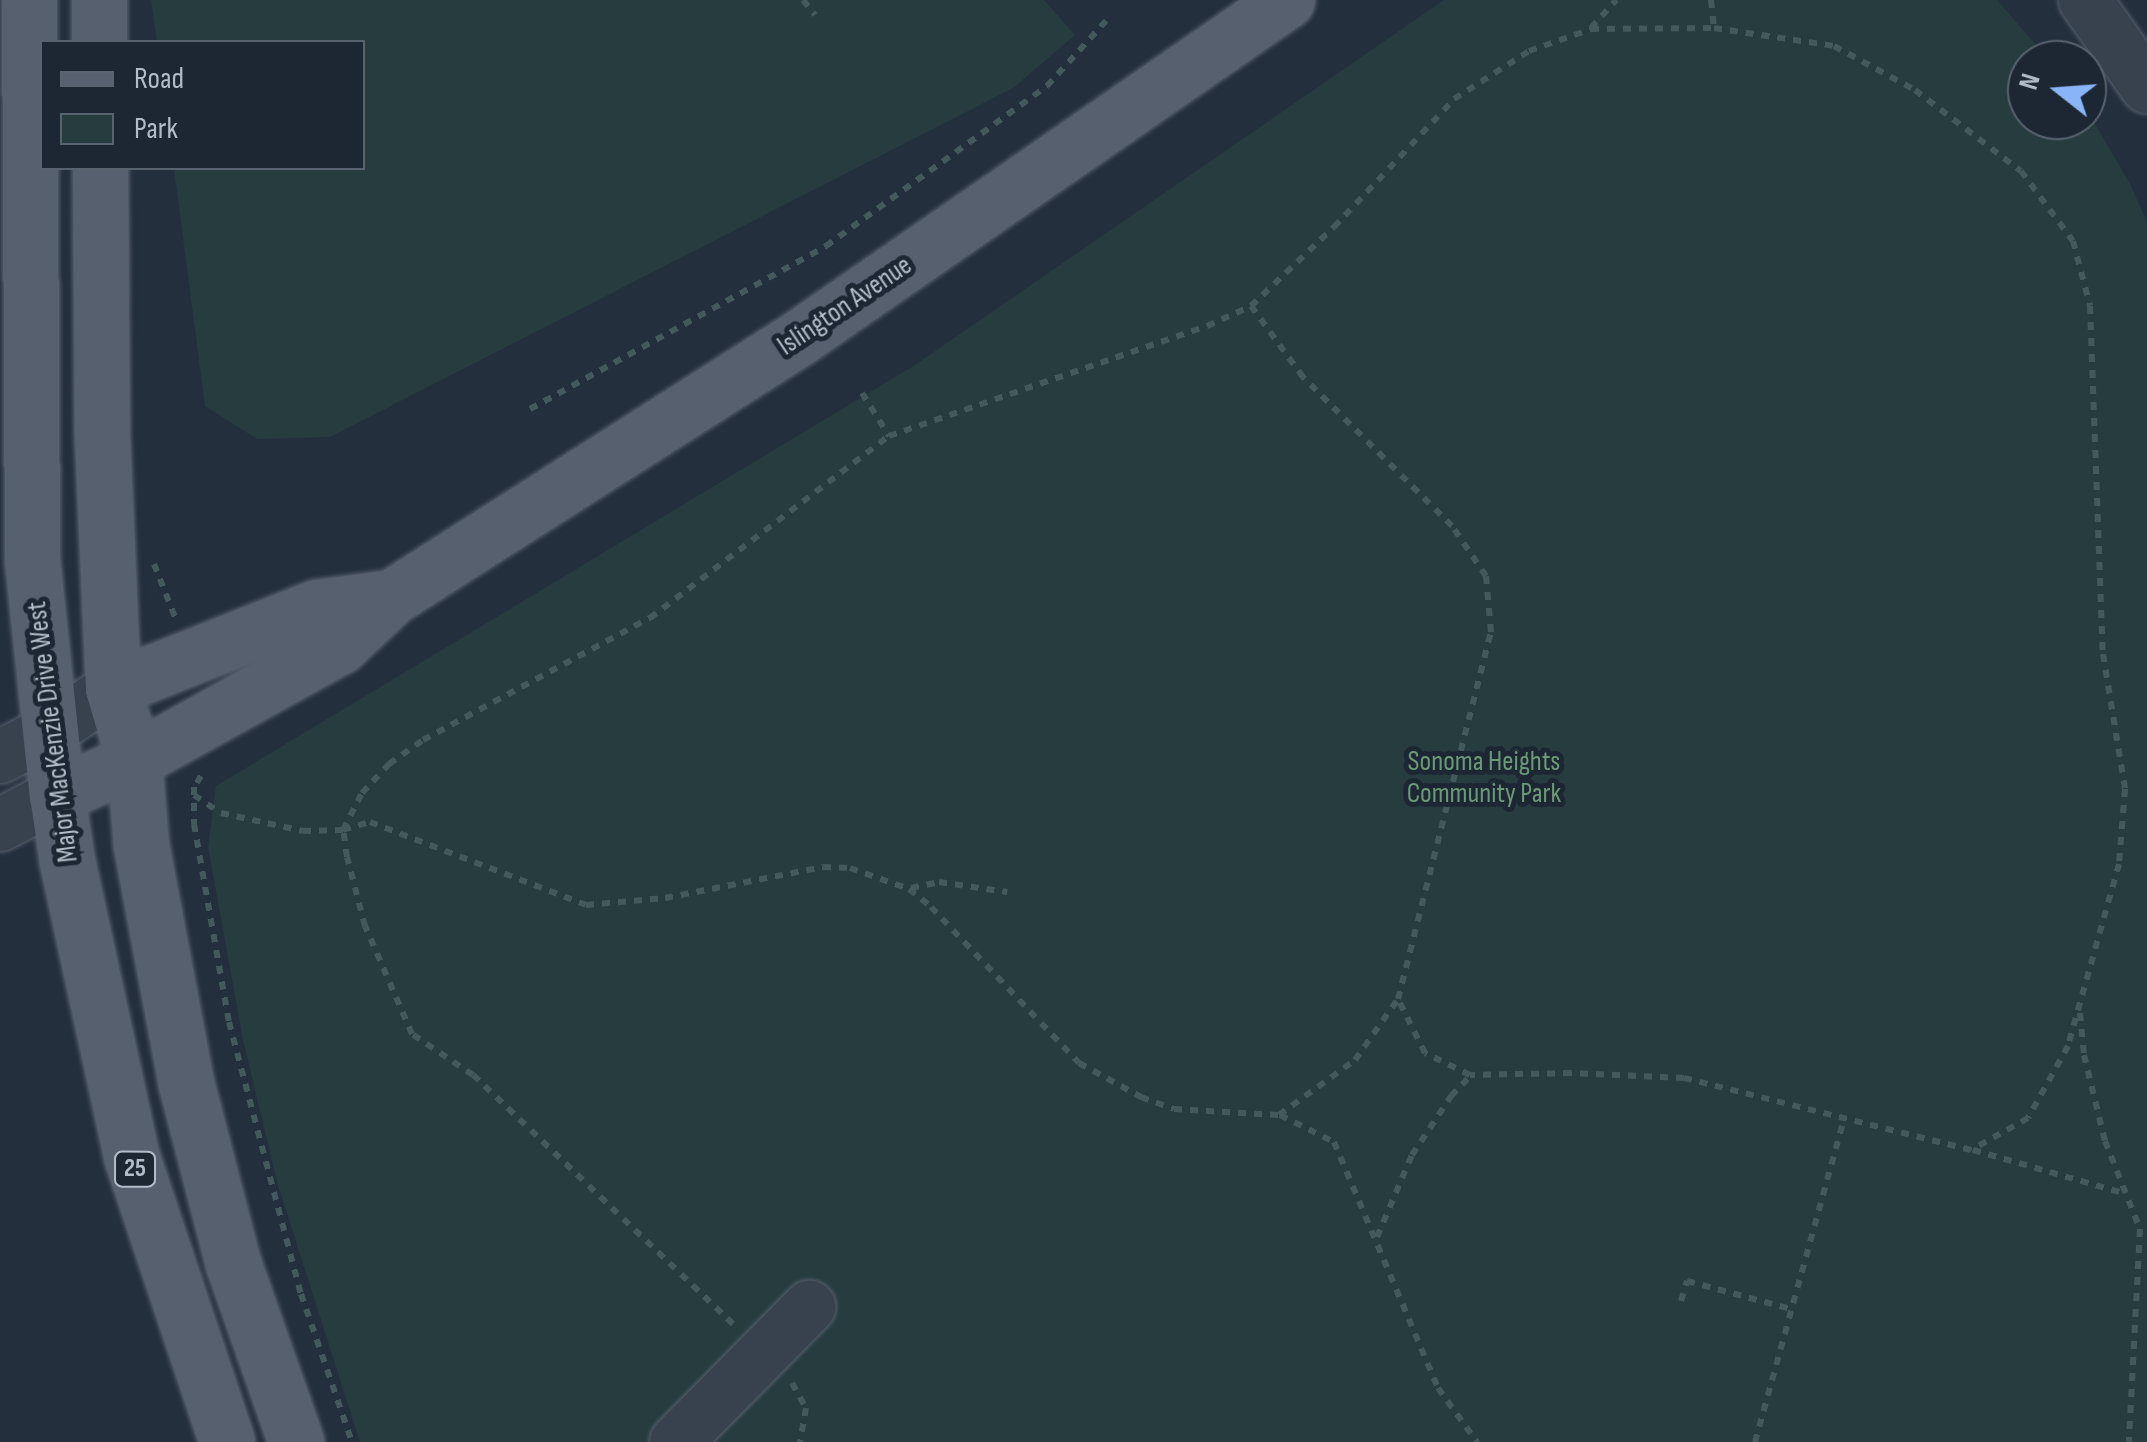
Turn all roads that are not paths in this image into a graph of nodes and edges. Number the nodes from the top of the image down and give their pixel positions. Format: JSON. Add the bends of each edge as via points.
{"nodes":[{"id":1,"x":29,"y":0,"type":"edge"},
{"id":2,"x":99,"y":0,"type":"edge"},
{"id":3,"x":1287,"y":0,"type":"edge"},
{"id":4,"x":2085,"y":0,"type":"edge"},
{"id":5,"x":99,"y":40,"type":"edge"},
{"id":6,"x":2147,"y":86,"type":"edge"},
{"id":7,"x":100,"y":170,"type":"edge"},
{"id":8,"x":392,"y":597,"type":"junction"},
{"id":9,"x":114,"y":688,"type":"junction"},
{"id":10,"x":50,"y":731,"type":"junction"},
{"id":11,"x":0,"y":756,"type":"edge"},
{"id":12,"x":134,"y":760,"type":"junction"},
{"id":13,"x":57,"y":796,"type":"junction"},
{"id":14,"x":0,"y":824,"type":"edge"},
{"id":15,"x":809,"y":1307,"type":"dead end"},
{"id":16,"x":226,"y":1442,"type":"edge"},
{"id":17,"x":296,"y":1442,"type":"edge"},
{"id":18,"x":676,"y":1442,"type":"edge"}],
"edges":[{"from":1,"to":10,"type":"main road","name":"Major MacKenzie Drive West","number":"25","via":[[32,559]]},
{"from":2,"to":5,"type":"main road"},
{"from":3,"to":8,"type":"main road","name":"Islington Avenue","via":[[816,326]]},
{"from":4,"to":6,"type":"street"},
{"from":7,"to":9,"type":"main road","via":[[102,436]]},
{"from":8,"to":9,"type":"main road","name":"Islington Avenue","via":[[317,607]]},
{"from":8,"to":12,"type":"main road","name":"Islington Avenue","via":[[340,646]]},
{"from":9,"to":10,"type":"street","name":"Islington Avenue"},
{"from":9,"to":12,"type":"main road"},
{"from":10,"to":11,"type":"street","name":"Islington Avenue"},
{"from":10,"to":13,"type":"main road","name":"Major MacKenzie Drive West","number":"25"},
{"from":12,"to":13,"type":"main road","name":"Islington Avenue"},
{"from":12,"to":17,"type":"main road","via":[[141,845],[195,1119],[232,1263]]},
{"from":13,"to":14,"type":"street","name":"Islington Avenue"},
{"from":13,"to":16,"type":"main road","name":"Major MacKenzie Drive West","number":"25","via":[[132,1158]]},
{"from":15,"to":18,"type":"street"}]}
